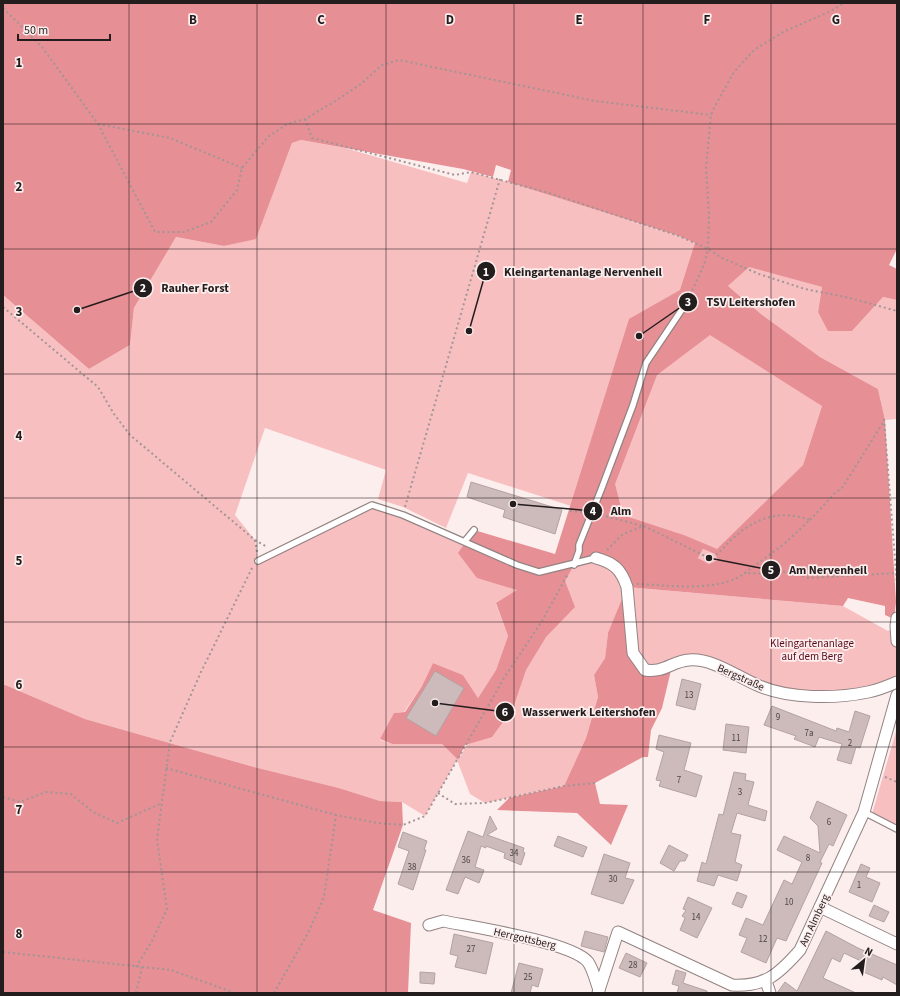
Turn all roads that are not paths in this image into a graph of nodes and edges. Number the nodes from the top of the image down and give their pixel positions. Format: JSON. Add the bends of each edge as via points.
{"nodes":[{"id":1,"x":687,"y":302,"type":"road end"},
{"id":2,"x":474,"y":530,"type":"dead end"},
{"id":3,"x":466,"y":541,"type":"junction"},
{"id":4,"x":596,"y":558,"type":"joint"},
{"id":5,"x":258,"y":561,"type":"road end"},
{"id":6,"x":574,"y":565,"type":"junction"},
{"id":7,"x":897,"y":618,"type":"edge"},
{"id":8,"x":897,"y":641,"type":"edge"},
{"id":9,"x":897,"y":682,"type":"edge"},
{"id":10,"x":897,"y":695,"type":"edge"},
{"id":11,"x":864,"y":812,"type":"junction"},
{"id":12,"x":897,"y":829,"type":"edge"},
{"id":13,"x":820,"y":907,"type":"junction"},
{"id":14,"x":429,"y":925,"type":"dead end"},
{"id":15,"x":618,"y":932,"type":"joint"},
{"id":16,"x":897,"y":944,"type":"edge"},
{"id":17,"x":766,"y":981,"type":"junction"},
{"id":18,"x":599,"y":992,"type":"edge"},
{"id":19,"x":770,"y":993,"type":"edge"}],
"edges":[{"from":1,"to":6,"type":"lane","via":[[646,363],[633,405],[579,545]]},
{"from":2,"to":3,"type":"lane"},
{"from":3,"to":5,"type":"lane","via":[[372,505]]},
{"from":3,"to":6,"type":"lane","via":[[516,565],[539,572]]},
{"from":4,"to":6,"type":"lane"},
{"from":4,"to":9,"type":"street","name":"Bergstraße","via":[[612,563],[626,583],[633,653],[645,670],[656,672],[688,660],[712,664],[759,686],[782,693],[827,697],[868,692]]},
{"from":7,"to":8,"type":"street"},
{"from":10,"to":11,"type":"street","name":"Am Almberg"},
{"from":11,"to":12,"type":"lane"},
{"from":11,"to":13,"type":"street","name":"Am Almberg"},
{"from":13,"to":16,"type":"street"},
{"from":13,"to":17,"type":"street","name":"Am Almberg","via":[[800,950],[785,968]]},
{"from":14,"to":18,"type":"street","name":"Herrgottsberg","via":[[443,921],[553,944],[574,951],[588,962]]},
{"from":15,"to":17,"type":"street","name":"Am Almberg","via":[[732,985],[746,986]]},
{"from":15,"to":18,"type":"street","name":"Herrgottsberg"},
{"from":17,"to":19,"type":"street"}]}
